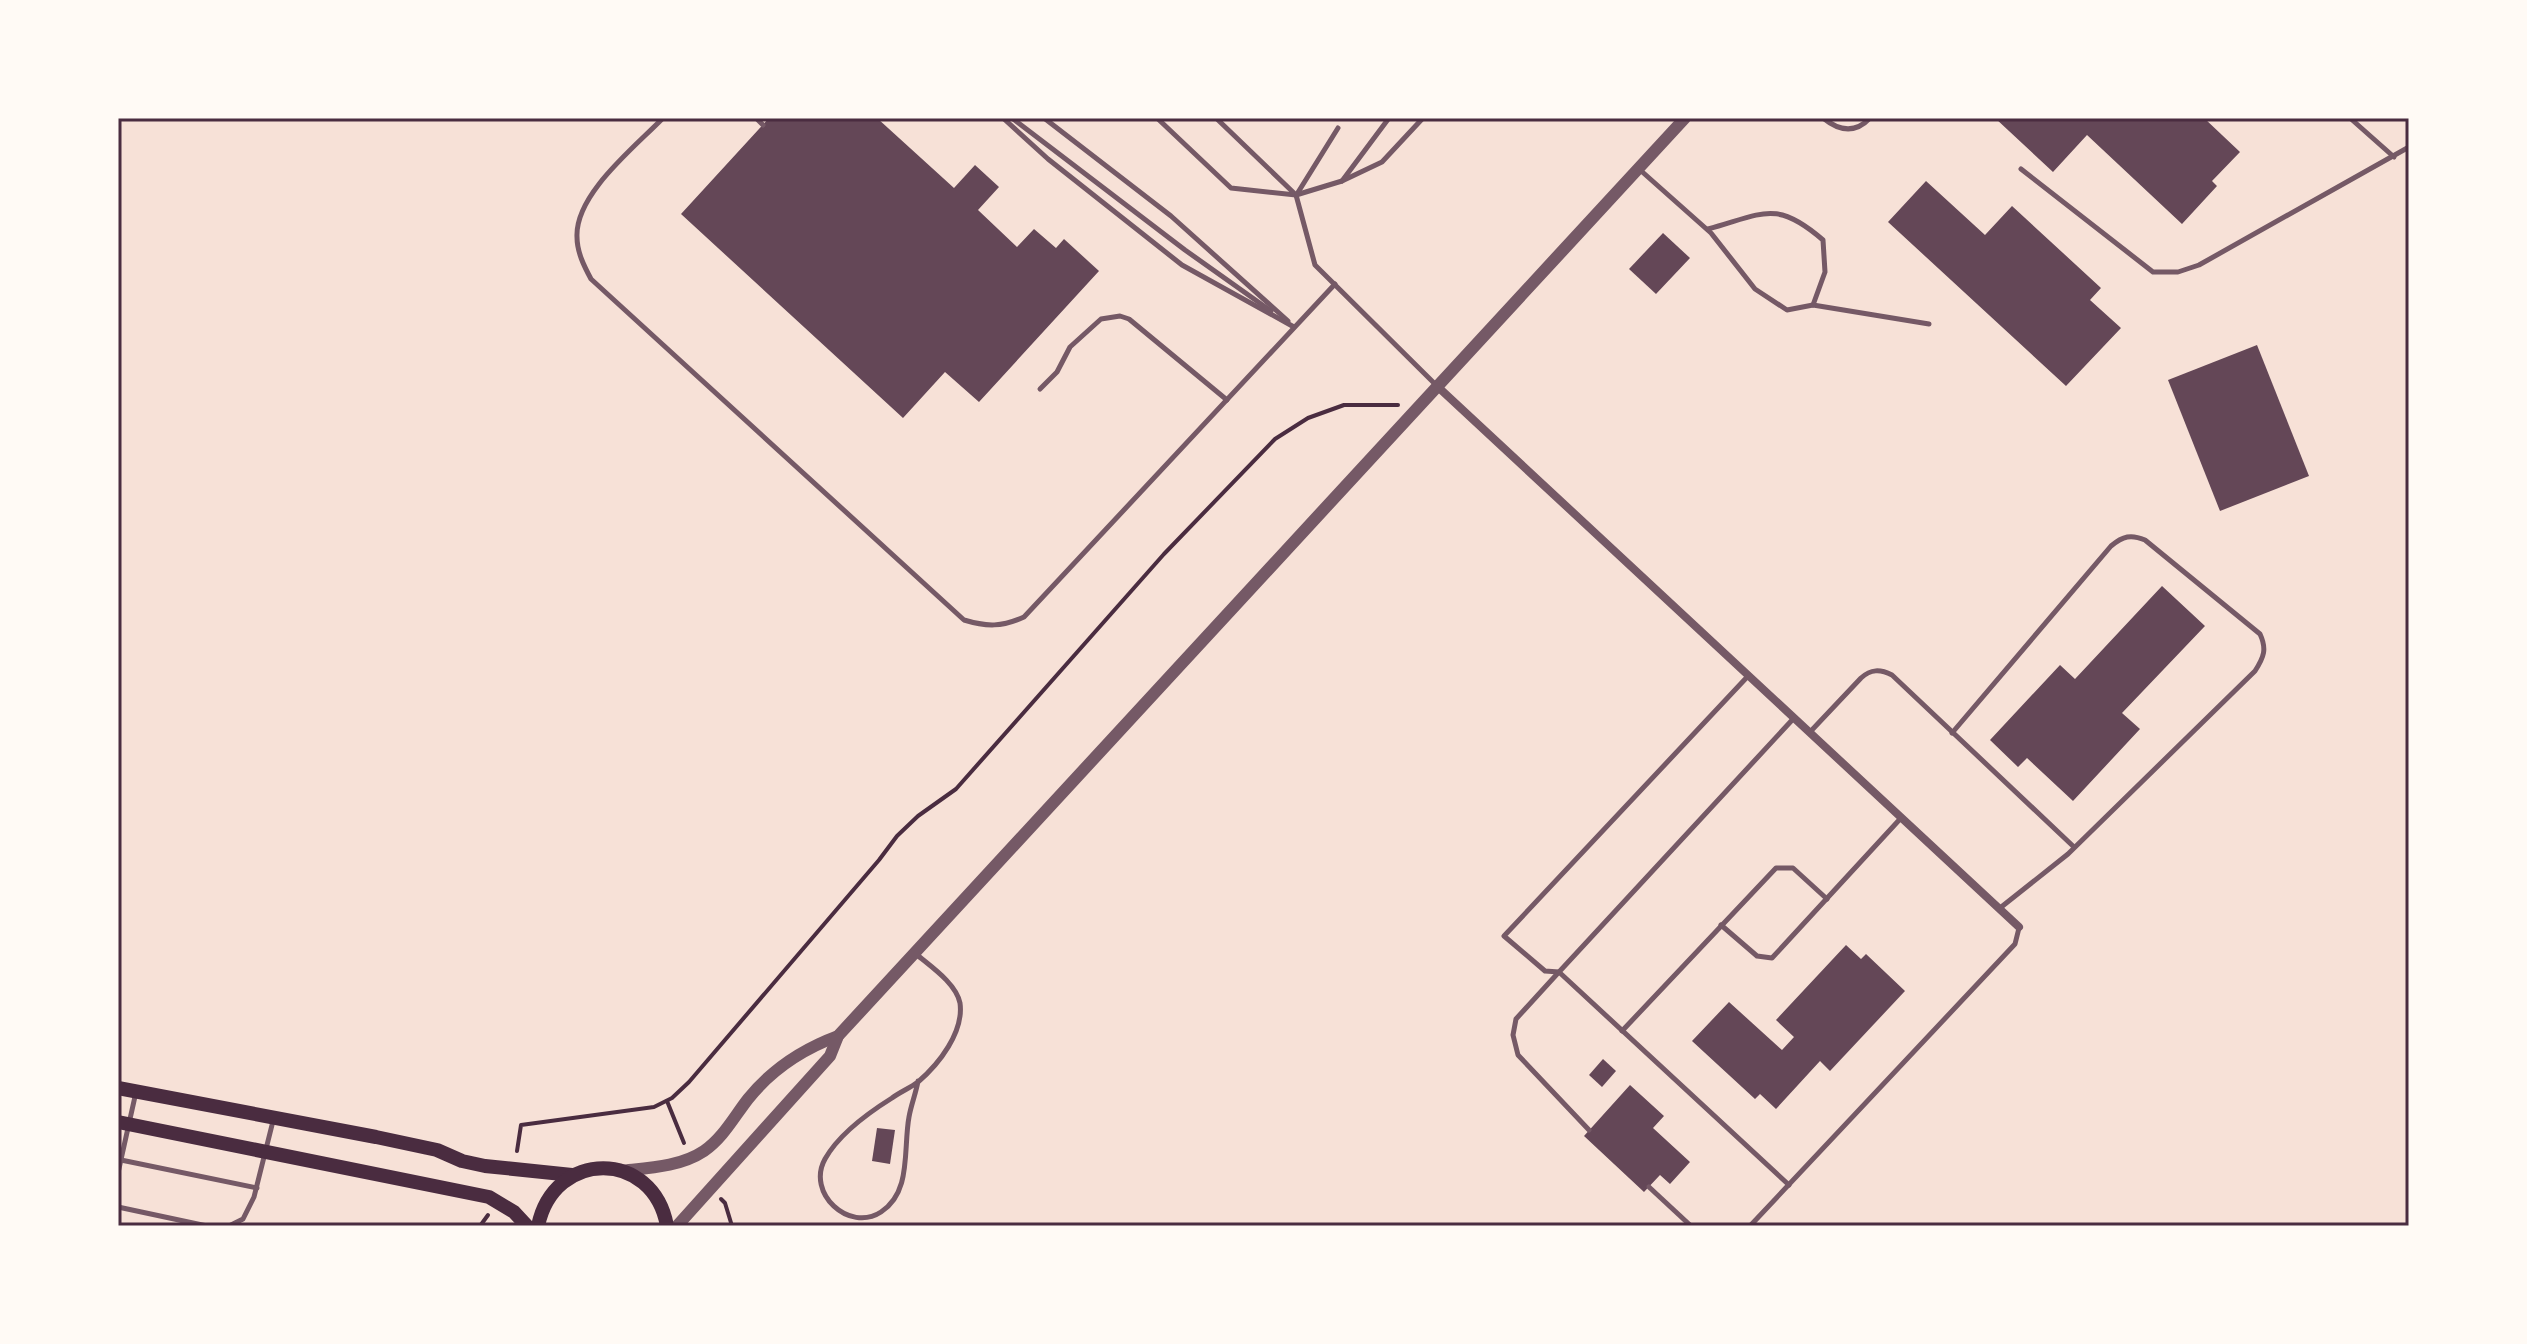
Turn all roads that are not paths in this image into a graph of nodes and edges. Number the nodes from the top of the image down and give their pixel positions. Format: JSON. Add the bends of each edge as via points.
{"nodes":[{"id":1,"x":663,"y":118,"type":"edge"},
{"id":2,"x":756,"y":118,"type":"edge"},
{"id":3,"x":1003,"y":118,"type":"edge"},
{"id":4,"x":1012,"y":118,"type":"edge"},
{"id":5,"x":1044,"y":118,"type":"edge"},
{"id":6,"x":1157,"y":118,"type":"edge"},
{"id":7,"x":1216,"y":118,"type":"edge"},
{"id":8,"x":1389,"y":118,"type":"edge"},
{"id":9,"x":1423,"y":118,"type":"edge"},
{"id":10,"x":1685,"y":118,"type":"edge"},
{"id":11,"x":1823,"y":118,"type":"edge"},
{"id":12,"x":1870,"y":118,"type":"edge"},
{"id":13,"x":2350,"y":118,"type":"edge"},
{"id":14,"x":763,"y":125,"type":"dead end"},
{"id":15,"x":1338,"y":128,"type":"dead end"},
{"id":16,"x":2409,"y":147,"type":"edge"},
{"id":17,"x":2394,"y":157,"type":"junction"},
{"id":18,"x":1639,"y":169,"type":"junction"},
{"id":19,"x":2021,"y":169,"type":"dead end"},
{"id":20,"x":1342,"y":181,"type":"junction"},
{"id":21,"x":1296,"y":195,"type":"junction"},
{"id":22,"x":1707,"y":229,"type":"junction"},
{"id":23,"x":1335,"y":284,"type":"junction"},
{"id":24,"x":1813,"y":305,"type":"junction"},
{"id":25,"x":1929,"y":324,"type":"dead end"},
{"id":26,"x":1294,"y":327,"type":"junction"},
{"id":27,"x":1438,"y":387,"type":"junction"},
{"id":28,"x":1040,"y":389,"type":"dead end"},
{"id":29,"x":1227,"y":400,"type":"junction"},
{"id":30,"x":1749,"y":675,"type":"junction"},
{"id":31,"x":1794,"y":717,"type":"junction"},
{"id":32,"x":1810,"y":732,"type":"junction"},
{"id":33,"x":1952,"y":733,"type":"junction"},
{"id":34,"x":1902,"y":817,"type":"junction"},
{"id":35,"x":2074,"y":847,"type":"junction"},
{"id":36,"x":1827,"y":899,"type":"junction"},
{"id":37,"x":2000,"y":908,"type":"junction"},
{"id":38,"x":1721,"y":925,"type":"junction"},
{"id":39,"x":2019,"y":927,"type":"joint"},
{"id":40,"x":915,"y":953,"type":"junction"},
{"id":41,"x":1559,"y":972,"type":"junction"},
{"id":42,"x":1622,"y":1031,"type":"junction"},
{"id":43,"x":838,"y":1036,"type":"junction"},
{"id":44,"x":918,"y":1081,"type":"junction"},
{"id":45,"x":118,"y":1088,"type":"edge"},
{"id":46,"x":136,"y":1091,"type":"junction"},
{"id":47,"x":273,"y":1117,"type":"junction"},
{"id":48,"x":123,"y":1123,"type":"edge"},
{"id":49,"x":1589,"y":1130,"type":"dead end"},
{"id":50,"x":266,"y":1153,"type":"junction"},
{"id":51,"x":121,"y":1160,"type":"junction"},
{"id":52,"x":621,"y":1171,"type":"junction"},
{"id":53,"x":118,"y":1173,"type":"edge"},
{"id":54,"x":572,"y":1175,"type":"junction"},
{"id":55,"x":1789,"y":1185,"type":"junction"},
{"id":56,"x":1649,"y":1187,"type":"dead end"},
{"id":57,"x":257,"y":1188,"type":"junction"},
{"id":58,"x":118,"y":1207,"type":"edge"},
{"id":59,"x":207,"y":1226,"type":"edge"},
{"id":60,"x":229,"y":1226,"type":"edge"},
{"id":61,"x":527,"y":1226,"type":"edge"},
{"id":62,"x":538,"y":1226,"type":"edge"},
{"id":63,"x":667,"y":1226,"type":"edge"},
{"id":64,"x":677,"y":1226,"type":"edge"},
{"id":65,"x":1691,"y":1226,"type":"edge"},
{"id":66,"x":1750,"y":1226,"type":"edge"}],
"edges":[{"from":1,"to":29,"type":"lane","via":[[591,193],[579,215],[581,260],[591,279],[964,620],[988,627],[1024,617]]},
{"from":2,"to":14,"type":"lane"},
{"from":3,"to":26,"type":"lane","via":[[1182,265]]},
{"from":4,"to":26,"type":"lane"},
{"from":5,"to":26,"type":"lane","via":[[1171,216]]},
{"from":6,"to":21,"type":"lane","via":[[1231,188]]},
{"from":7,"to":21,"type":"lane"},
{"from":8,"to":20,"type":"lane"},
{"from":9,"to":20,"type":"lane","via":[[1382,162]]},
{"from":10,"to":18,"type":"street"},
{"from":11,"to":12,"type":"lane","via":[[1851,130]]},
{"from":13,"to":17,"type":"lane"},
{"from":15,"to":21,"type":"lane"},
{"from":16,"to":17,"type":"lane"},
{"from":17,"to":19,"type":"lane","via":[[2178,272],[2153,272]]},
{"from":18,"to":22,"type":"lane"},
{"from":18,"to":27,"type":"street"},
{"from":20,"to":21,"type":"lane"},
{"from":21,"to":23,"type":"lane","via":[[1315,265]]},
{"from":22,"to":24,"type":"lane","via":[[1755,289],[1787,310]]},
{"from":22,"to":24,"type":"lane","via":[[1765,213],[1785,213],[1806,225],[1823,240],[1825,272]]},
{"from":23,"to":26,"type":"lane"},
{"from":23,"to":27,"type":"lane"},
{"from":24,"to":25,"type":"lane"},
{"from":26,"to":29,"type":"lane"},
{"from":27,"to":30,"type":"street"},
{"from":27,"to":40,"type":"street"},
{"from":28,"to":29,"type":"lane","via":[[1070,347],[1101,319],[1120,316]]},
{"from":30,"to":31,"type":"street"},
{"from":30,"to":41,"type":"lane","via":[[1504,936],[1545,971]]},
{"from":31,"to":32,"type":"street"},
{"from":31,"to":41,"type":"lane"},
{"from":32,"to":33,"type":"lane","via":[[1868,672],[1883,670]]},
{"from":32,"to":34,"type":"street"},
{"from":33,"to":35,"type":"lane"},
{"from":33,"to":35,"type":"lane","via":[[2121,537],[2145,540],[2260,634],[2265,645],[2255,671]]},
{"from":34,"to":36,"type":"lane"},
{"from":34,"to":37,"type":"street"},
{"from":35,"to":37,"type":"lane"},
{"from":36,"to":38,"type":"lane","via":[[1793,868],[1776,868]]},
{"from":36,"to":38,"type":"lane","via":[[1772,958],[1757,956]]},
{"from":37,"to":39,"type":"street"},
{"from":38,"to":42,"type":"lane"},
{"from":39,"to":55,"type":"lane","via":[[2015,944]]},
{"from":40,"to":43,"type":"street"},
{"from":40,"to":44,"type":"lane","via":[[947,981],[960,1002],[957,1031]]},
{"from":41,"to":42,"type":"lane"},
{"from":41,"to":49,"type":"lane","via":[[1516,1019],[1513,1035],[1518,1055]]},
{"from":42,"to":55,"type":"lane"},
{"from":43,"to":52,"type":"street","via":[[807,1048],[774,1073],[706,1150],[685,1161]]},
{"from":43,"to":64,"type":"street","via":[[830,1056]]},
{"from":44,"to":44,"type":"lane","via":[[839,1139],[822,1163],[821,1184],[829,1204],[847,1217],[873,1217],[893,1205],[901,1188]]},
{"from":45,"to":46,"type":"main road"},
{"from":46,"to":47,"type":"main road"},
{"from":46,"to":48,"type":"lane"},
{"from":47,"to":50,"type":"lane"},
{"from":47,"to":54,"type":"main road","via":[[437,1150],[462,1161]]},
{"from":48,"to":50,"type":"main road"},
{"from":48,"to":51,"type":"lane"},
{"from":50,"to":57,"type":"lane"},
{"from":50,"to":61,"type":"main road","via":[[489,1197]]},
{"from":51,"to":53,"type":"lane"},
{"from":51,"to":57,"type":"lane"},
{"from":52,"to":54,"type":"main road","via":[[592,1169]]},
{"from":52,"to":63,"type":"main road","via":[[652,1190]]},
{"from":54,"to":62,"type":"main road","via":[[556,1187]]},
{"from":55,"to":66,"type":"lane"},
{"from":56,"to":65,"type":"lane"},
{"from":57,"to":60,"type":"lane","via":[[243,1219]]},
{"from":58,"to":59,"type":"lane"}]}
